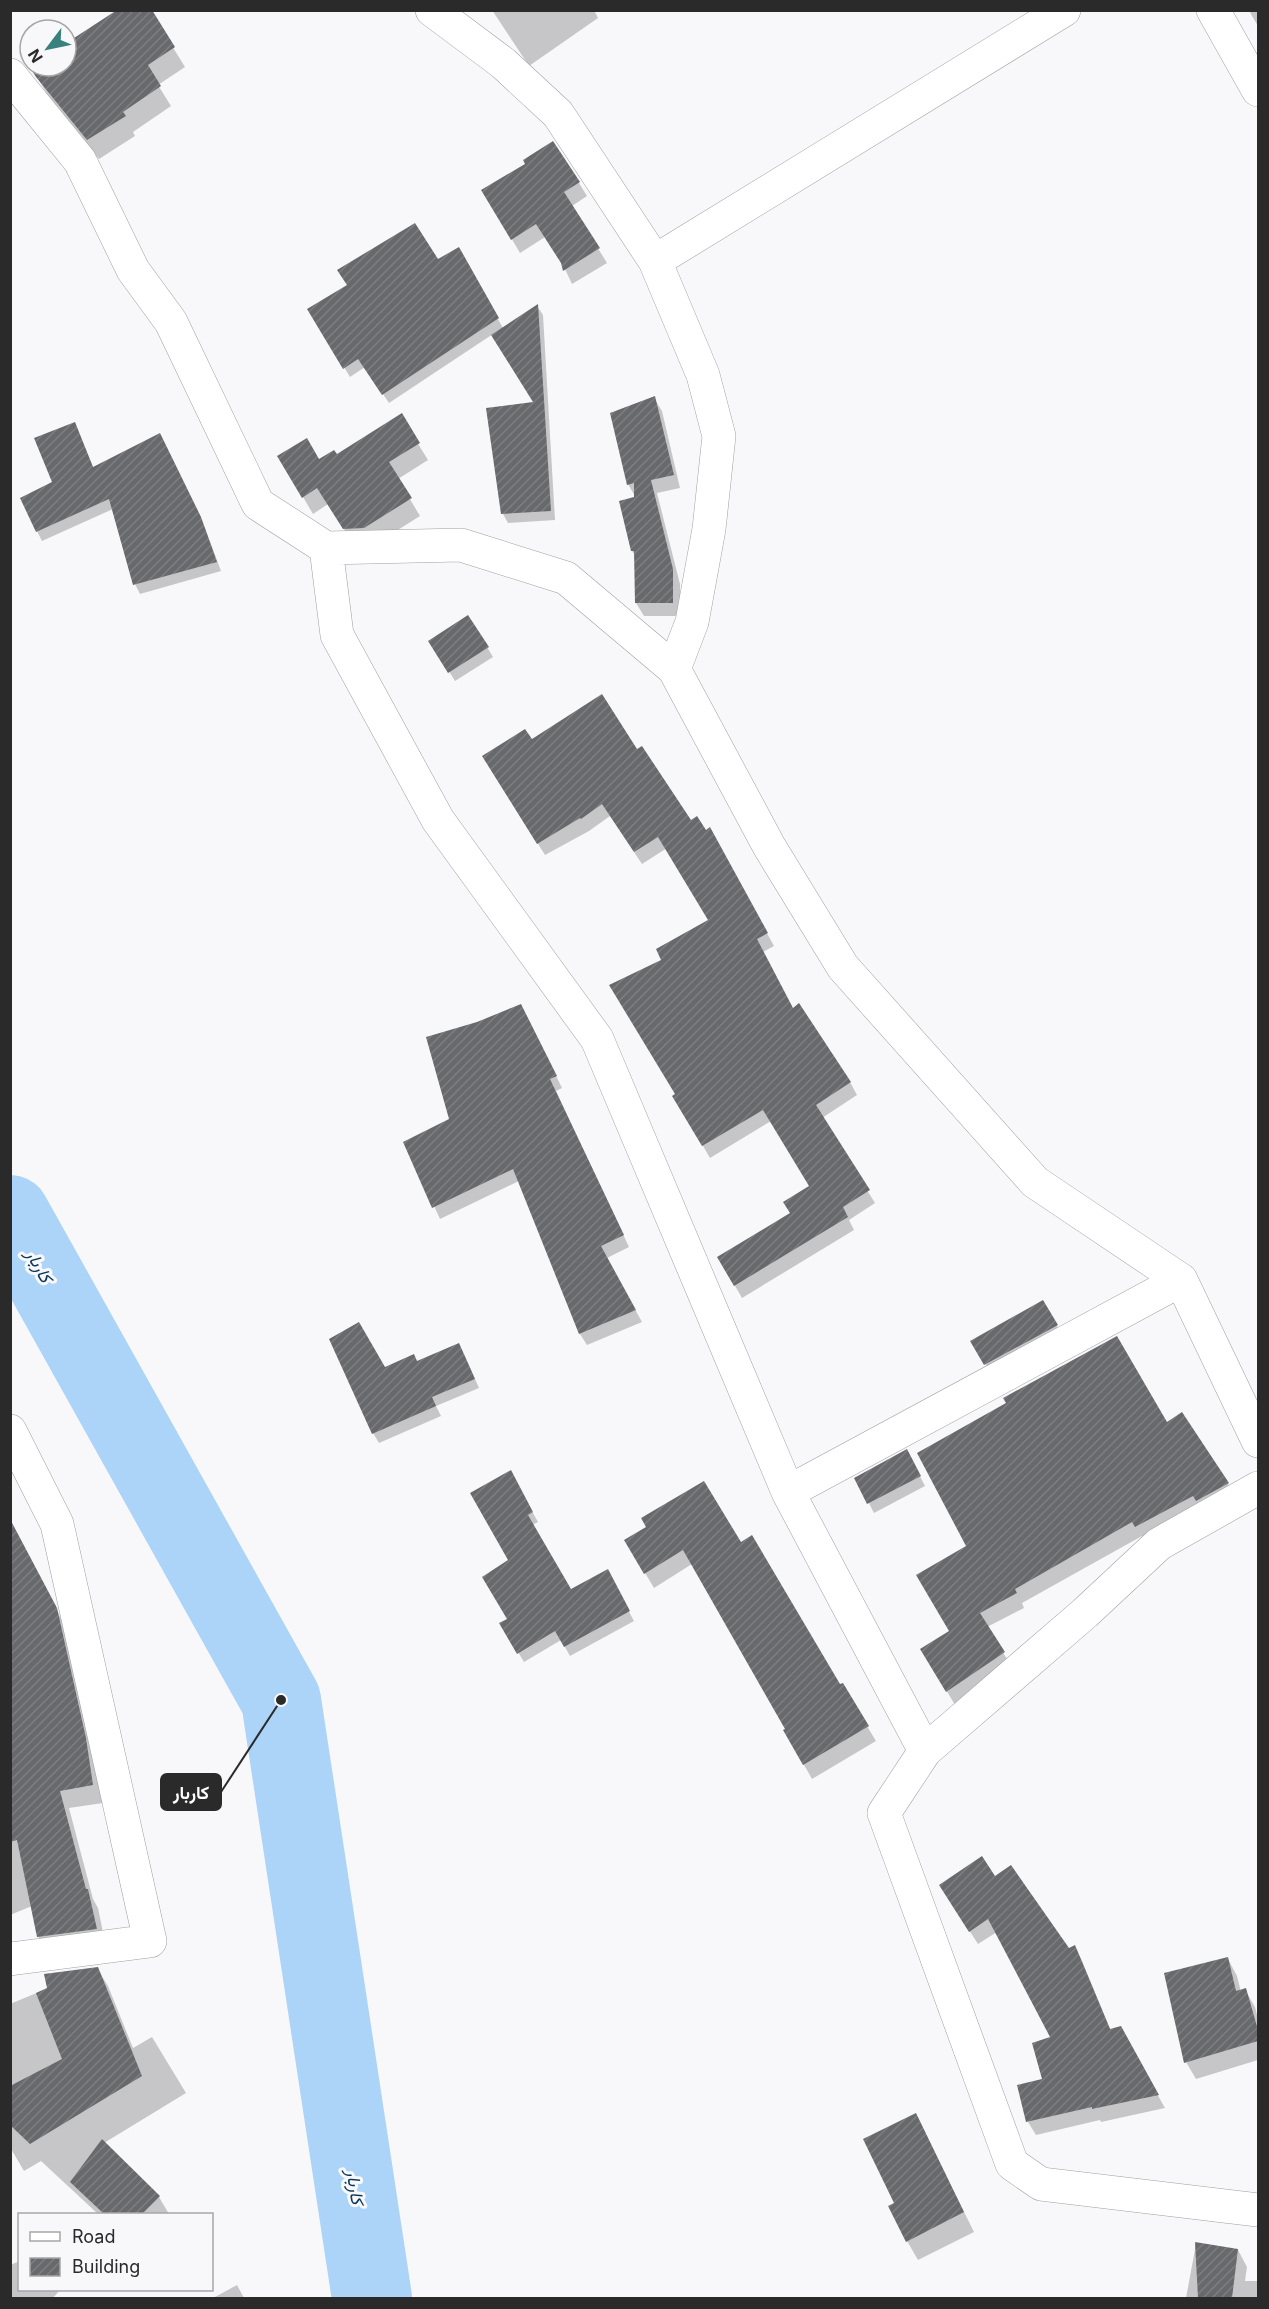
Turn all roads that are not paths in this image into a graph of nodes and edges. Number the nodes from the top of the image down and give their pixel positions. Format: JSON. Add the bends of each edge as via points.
{"nodes":[{"id":1,"x":432,"y":10,"type":"edge"},
{"id":2,"x":1064,"y":10,"type":"edge"},
{"id":3,"x":1213,"y":10,"type":"edge"},
{"id":4,"x":10,"y":75,"type":"edge"},
{"id":5,"x":1258,"y":90,"type":"edge"},
{"id":6,"x":655,"y":261,"type":"junction"},
{"id":7,"x":326,"y":548,"type":"junction"},
{"id":8,"x":674,"y":669,"type":"junction"},
{"id":9,"x":1181,"y":1280,"type":"junction"},
{"id":10,"x":10,"y":1431,"type":"edge"},
{"id":11,"x":1258,"y":1441,"type":"edge"},
{"id":12,"x":1258,"y":1488,"type":"edge"},
{"id":13,"x":788,"y":1491,"type":"junction"},
{"id":14,"x":925,"y":1751,"type":"junction"},
{"id":15,"x":10,"y":1959,"type":"edge"},
{"id":16,"x":1258,"y":2210,"type":"edge"}],
"edges":[{"from":1,"to":6,"type":"street","via":[[503,63],[558,114]]},
{"from":2,"to":6,"type":"street"},
{"from":3,"to":5,"type":"street"},
{"from":4,"to":7,"type":"street","via":[[80,161],[133,270],[171,322],[258,504]]},
{"from":6,"to":8,"type":"street","via":[[703,375],[718,436],[709,529],[692,622]]},
{"from":7,"to":8,"type":"street","via":[[461,544],[566,578]]},
{"from":7,"to":13,"type":"street","via":[[337,635],[438,820],[597,1039]]},
{"from":8,"to":9,"type":"street","via":[[769,846],[843,967],[1035,1182]]},
{"from":9,"to":11,"type":"street"},
{"from":9,"to":13,"type":"street"},
{"from":10,"to":15,"type":"street","via":[[57,1524],[150,1941]]},
{"from":12,"to":14,"type":"street","via":[[1159,1544]]},
{"from":13,"to":14,"type":"street"},
{"from":14,"to":16,"type":"street","via":[[884,1813],[1012,2164],[1041,2184]]}]}
